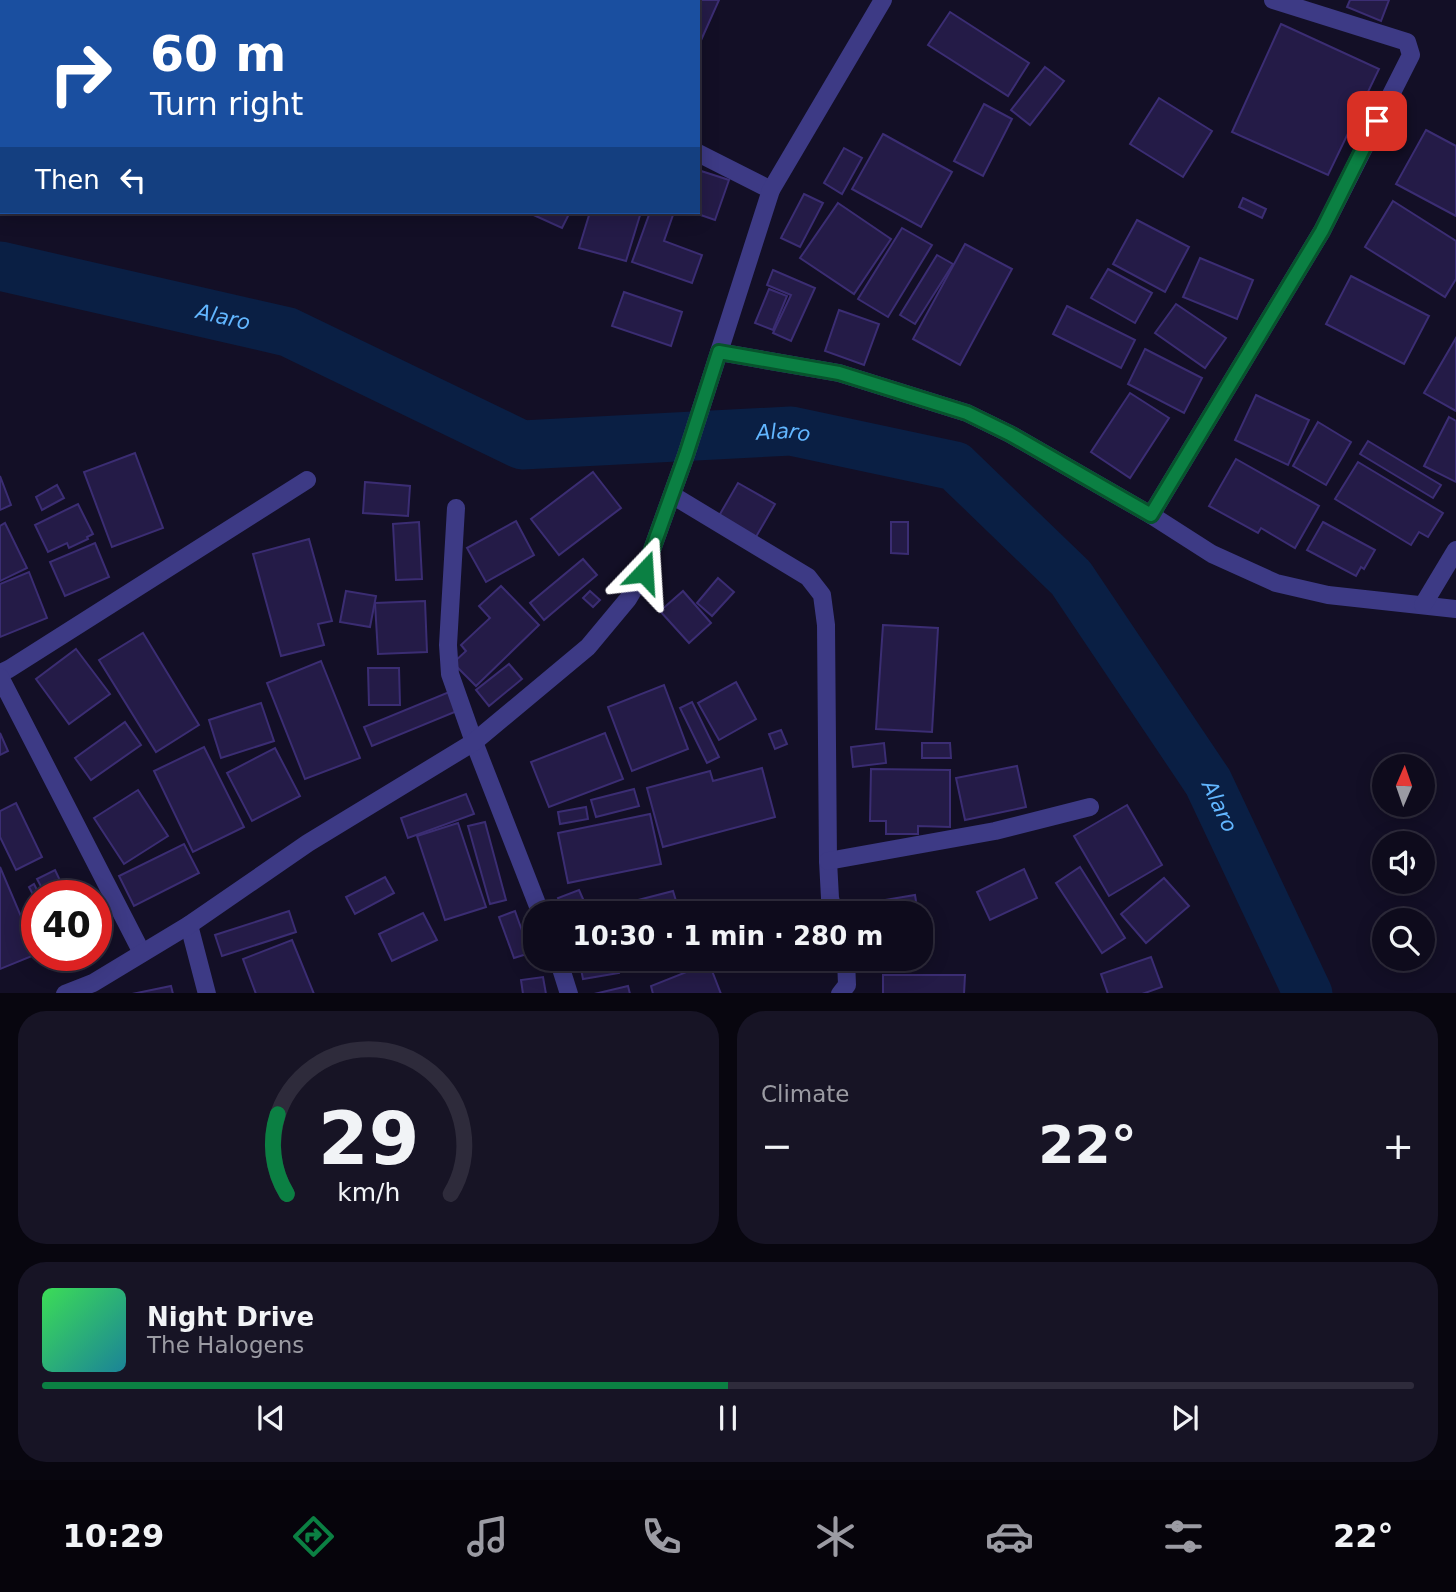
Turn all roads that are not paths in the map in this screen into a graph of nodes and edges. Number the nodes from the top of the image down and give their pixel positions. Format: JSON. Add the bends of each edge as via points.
{"nodes":[{"id":1,"x":883,"y":0,"type":"edge"},
{"id":2,"x":1273,"y":0,"type":"edge"},
{"id":3,"x":700,"y":154,"type":"edge"},
{"id":4,"x":771,"y":190,"type":"junction"},
{"id":5,"x":719,"y":352,"type":"junction"},
{"id":6,"x":307,"y":480,"type":"dead end"},
{"id":7,"x":672,"y":495,"type":"junction"},
{"id":8,"x":456,"y":509,"type":"dead end"},
{"id":9,"x":1151,"y":515,"type":"junction"},
{"id":10,"x":1456,"y":550,"type":"edge"},
{"id":11,"x":1423,"y":605,"type":"junction"},
{"id":12,"x":1456,"y":609,"type":"edge"},
{"id":13,"x":0,"y":675,"type":"edge"},
{"id":14,"x":474,"y":742,"type":"junction"},
{"id":15,"x":1090,"y":807,"type":"dead end"},
{"id":16,"x":828,"y":861,"type":"junction"},
{"id":17,"x":536,"y":901,"type":"edge"},
{"id":18,"x":831,"y":901,"type":"edge"},
{"id":19,"x":189,"y":925,"type":"junction"},
{"id":20,"x":142,"y":953,"type":"junction"},
{"id":21,"x":562,"y":971,"type":"edge"},
{"id":22,"x":846,"y":971,"type":"edge"},
{"id":23,"x":65,"y":993,"type":"edge"},
{"id":24,"x":206,"y":993,"type":"edge"},
{"id":25,"x":569,"y":993,"type":"edge"},
{"id":26,"x":840,"y":993,"type":"edge"}],
"edges":[{"from":1,"to":4,"type":"street"},
{"from":2,"to":9,"type":"street","via":[[1407,42],[1410,55],[1322,231]]},
{"from":3,"to":4,"type":"street"},
{"from":4,"to":5,"type":"street"},
{"from":5,"to":7,"type":"street"},
{"from":5,"to":9,"type":"street","via":[[839,373],[967,413]]},
{"from":6,"to":13,"type":"street"},
{"from":7,"to":14,"type":"street","via":[[644,572],[628,599],[588,647]]},
{"from":7,"to":16,"type":"street","via":[[808,578],[822,595]]},
{"from":8,"to":14,"type":"street","via":[[450,674]]},
{"from":9,"to":11,"type":"street","via":[[1212,554],[1276,583],[1328,595]]},
{"from":10,"to":11,"type":"street"},
{"from":11,"to":12,"type":"street"},
{"from":13,"to":20,"type":"street"},
{"from":14,"to":17,"type":"street"},
{"from":14,"to":19,"type":"street","via":[[307,843]]},
{"from":15,"to":16,"type":"street","via":[[995,831]]},
{"from":16,"to":18,"type":"street"},
{"from":19,"to":20,"type":"street"},
{"from":19,"to":24,"type":"street"},
{"from":20,"to":23,"type":"street"},
{"from":21,"to":25,"type":"street"},
{"from":22,"to":26,"type":"street","via":[[847,985]]}]}
